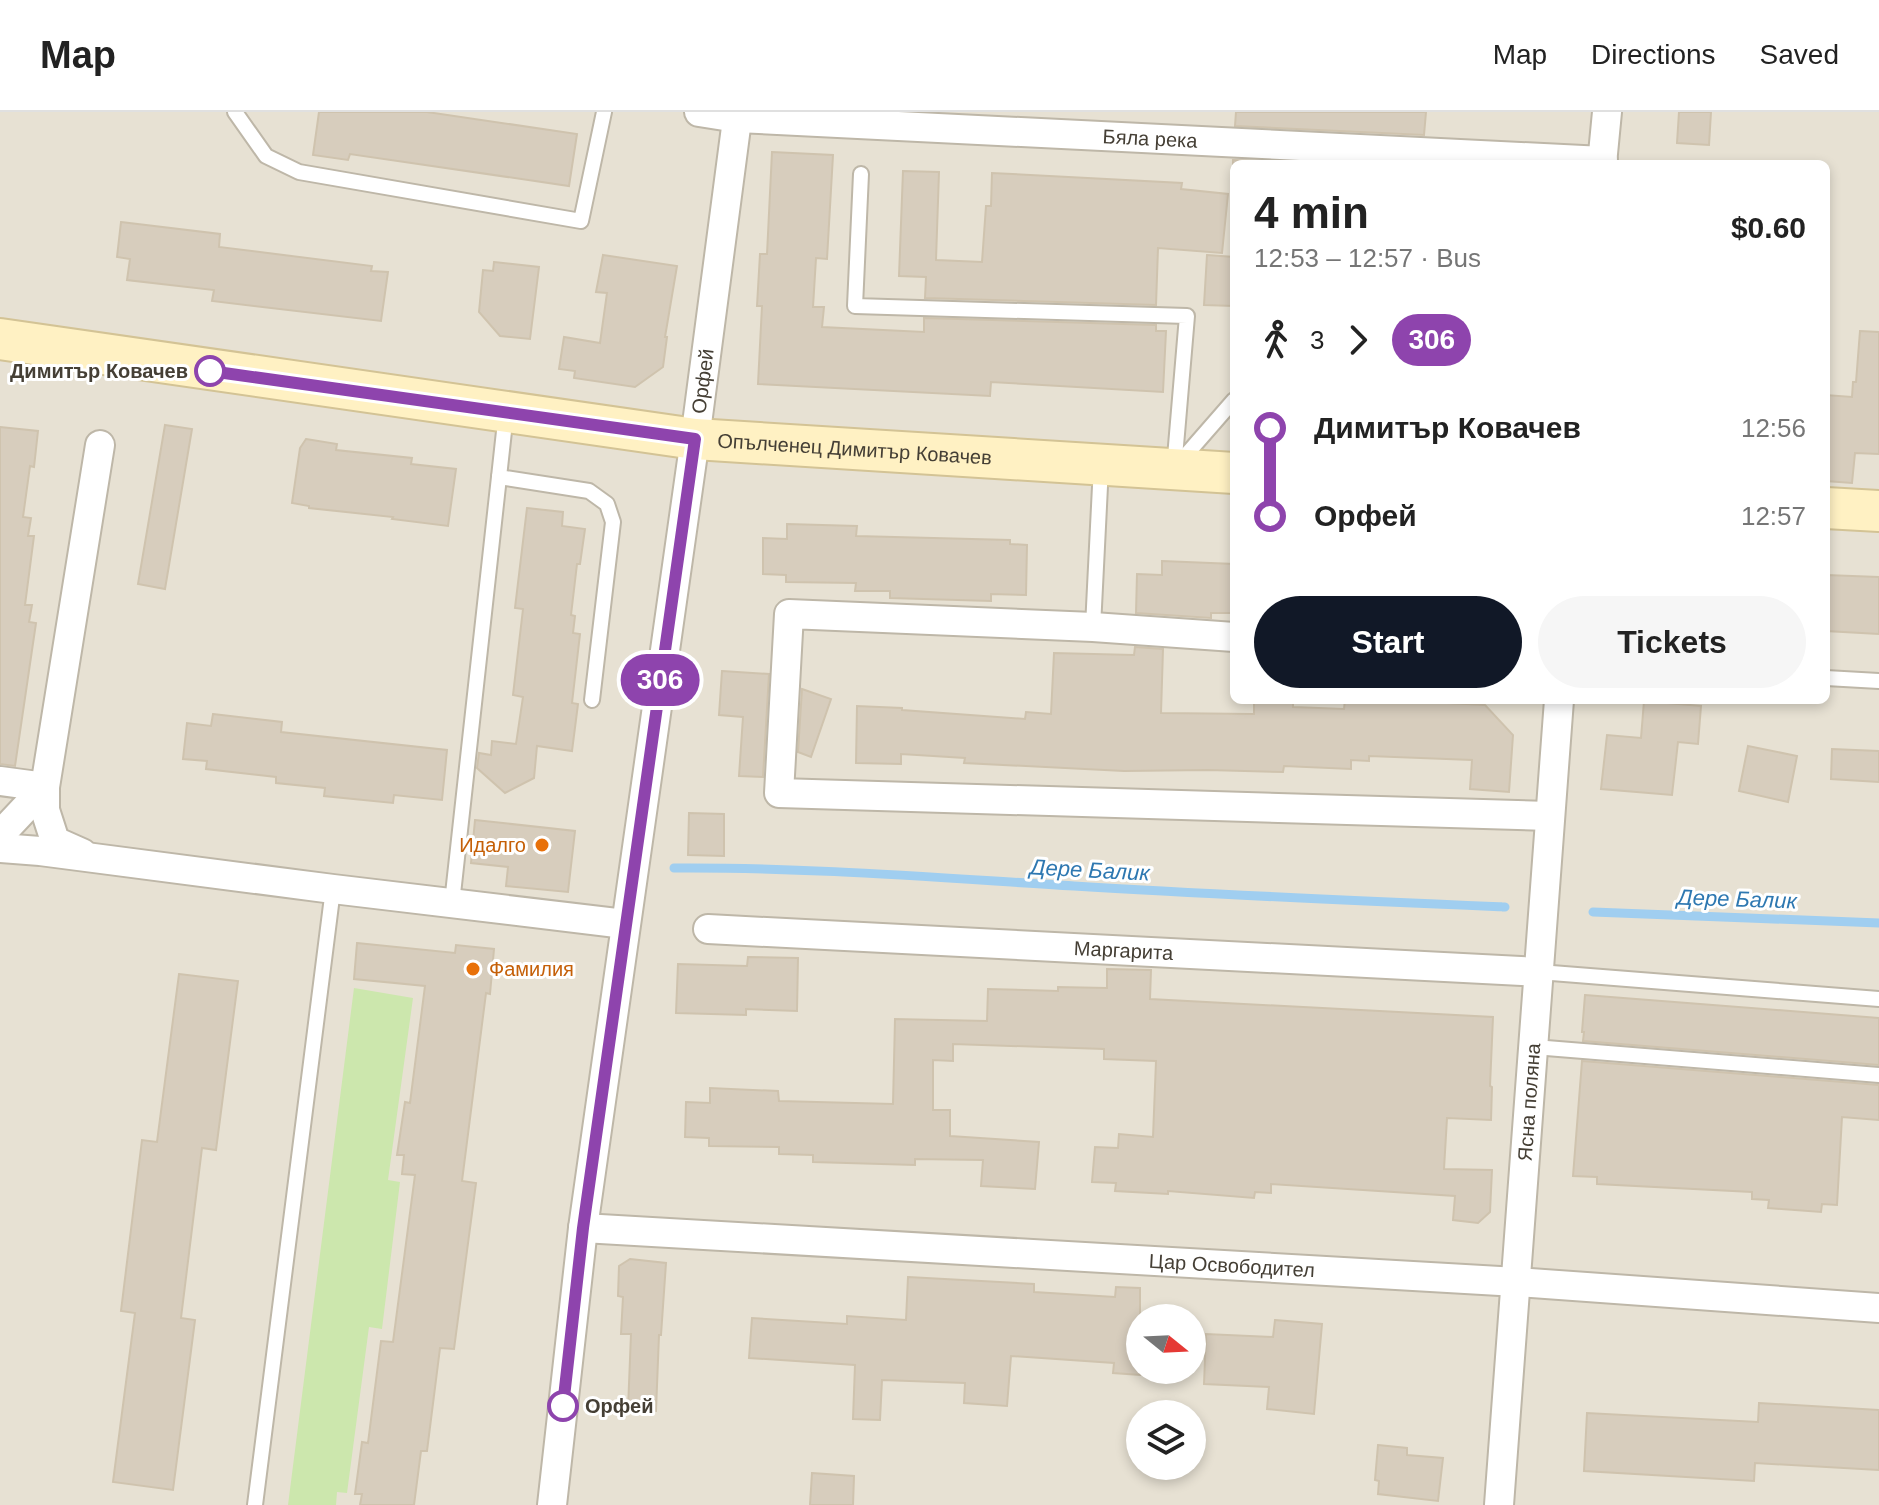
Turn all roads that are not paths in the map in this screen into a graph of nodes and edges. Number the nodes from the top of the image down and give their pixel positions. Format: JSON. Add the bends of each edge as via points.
{"nodes":[{"id":1,"x":235,"y":112,"type":"edge"},
{"id":2,"x":604,"y":112,"type":"edge"},
{"id":3,"x":699,"y":112,"type":"edge"},
{"id":4,"x":1607,"y":112,"type":"edge"},
{"id":5,"x":738,"y":115,"type":"edge"},
{"id":6,"x":1565,"y":160,"type":"edge"},
{"id":7,"x":1602,"y":160,"type":"edge"},
{"id":8,"x":861,"y":174,"type":"dead end"},
{"id":9,"x":0,"y":339,"type":"edge"},
{"id":10,"x":1230,"y":405,"type":"edge"},
{"id":11,"x":506,"y":412,"type":"junction"},
{"id":12,"x":695,"y":439,"type":"junction"},
{"id":13,"x":100,"y":445,"type":"dead end"},
{"id":14,"x":1101,"y":465,"type":"junction"},
{"id":15,"x":1174,"y":470,"type":"junction"},
{"id":16,"x":1230,"y":473,"type":"edge"},
{"id":17,"x":499,"y":477,"type":"junction"},
{"id":18,"x":1830,"y":508,"type":"edge"},
{"id":19,"x":1879,"y":511,"type":"edge"},
{"id":20,"x":1093,"y":627,"type":"junction"},
{"id":21,"x":1230,"y":637,"type":"edge"},
{"id":22,"x":1830,"y":678,"type":"edge"},
{"id":23,"x":1879,"y":681,"type":"edge"},
{"id":24,"x":592,"y":700,"type":"dead end"},
{"id":25,"x":1559,"y":704,"type":"edge"},
{"id":26,"x":0,"y":781,"type":"edge"},
{"id":27,"x":45,"y":787,"type":"junction"},
{"id":28,"x":1549,"y":816,"type":"junction"},
{"id":29,"x":0,"y":835,"type":"edge"},
{"id":30,"x":0,"y":848,"type":"edge"},
{"id":31,"x":94,"y":859,"type":"junction"},
{"id":32,"x":333,"y":889,"type":"junction"},
{"id":33,"x":452,"y":903,"type":"junction"},
{"id":34,"x":625,"y":924,"type":"junction"},
{"id":35,"x":708,"y":929,"type":"dead end"},
{"id":36,"x":1539,"y":972,"type":"junction"},
{"id":37,"x":1879,"y":999,"type":"edge"},
{"id":38,"x":1534,"y":1047,"type":"junction"},
{"id":39,"x":1879,"y":1075,"type":"edge"},
{"id":40,"x":583,"y":1228,"type":"junction"},
{"id":41,"x":1517,"y":1282,"type":"junction"},
{"id":42,"x":1879,"y":1308,"type":"edge"},
{"id":43,"x":255,"y":1505,"type":"edge"},
{"id":44,"x":552,"y":1505,"type":"edge"},
{"id":45,"x":1499,"y":1505,"type":"edge"}],
"edges":[{"from":1,"to":2,"type":"lane","via":[[266,156],[299,172],[581,221]]},
{"from":3,"to":5,"type":"street","name":"Бяла река"},
{"from":4,"to":7,"type":"street"},
{"from":5,"to":6,"type":"street","name":"Бяла река"},
{"from":5,"to":12,"type":"street","name":"Орфей"},
{"from":8,"to":15,"type":"lane","via":[[855,306],[1187,316]]},
{"from":9,"to":11,"type":"street","name":"Опълченец Димитър Ковачев"},
{"from":10,"to":15,"type":"lane"},
{"from":11,"to":12,"type":"street","name":"Опълченец Димитър Ковачев"},
{"from":11,"to":17,"type":"lane"},
{"from":12,"to":14,"type":"street","name":"Опълченец Димитър Ковачев"},
{"from":12,"to":34,"type":"street","name":"Орфей"},
{"from":13,"to":27,"type":"street"},
{"from":14,"to":15,"type":"street","name":"Опълченец Димитър Ковачев"},
{"from":14,"to":20,"type":"lane"},
{"from":15,"to":16,"type":"street","name":"Опълченец Димитър Ковачев"},
{"from":17,"to":24,"type":"lane","via":[[589,491],[607,504],[613,522]]},
{"from":17,"to":33,"type":"lane"},
{"from":18,"to":19,"type":"street"},
{"from":20,"to":21,"type":"street"},
{"from":20,"to":28,"type":"street","via":[[789,614],[779,793]]},
{"from":22,"to":23,"type":"lane"},
{"from":25,"to":28,"type":"street","name":"Ясна поляна"},
{"from":26,"to":27,"type":"street"},
{"from":27,"to":29,"type":"street"},
{"from":27,"to":31,"type":"street","via":[[45,810],[55,841]]},
{"from":28,"to":36,"type":"street","name":"Ясна поляна"},
{"from":30,"to":31,"type":"street"},
{"from":31,"to":32,"type":"street"},
{"from":32,"to":33,"type":"street"},
{"from":32,"to":43,"type":"lane"},
{"from":33,"to":34,"type":"street"},
{"from":34,"to":40,"type":"street","name":"Орфей"},
{"from":35,"to":36,"type":"street","name":"Маргарита"},
{"from":36,"to":37,"type":"lane"},
{"from":36,"to":38,"type":"street","name":"Ясна поляна"},
{"from":38,"to":39,"type":"lane"},
{"from":38,"to":41,"type":"street","name":"Ясна поляна"},
{"from":40,"to":41,"type":"street","name":"Цар Освободител"},
{"from":40,"to":44,"type":"street","name":"Орфей"},
{"from":41,"to":42,"type":"street","name":"Цар Освободител"},
{"from":41,"to":45,"type":"street","name":"Ясна поляна"}]}
